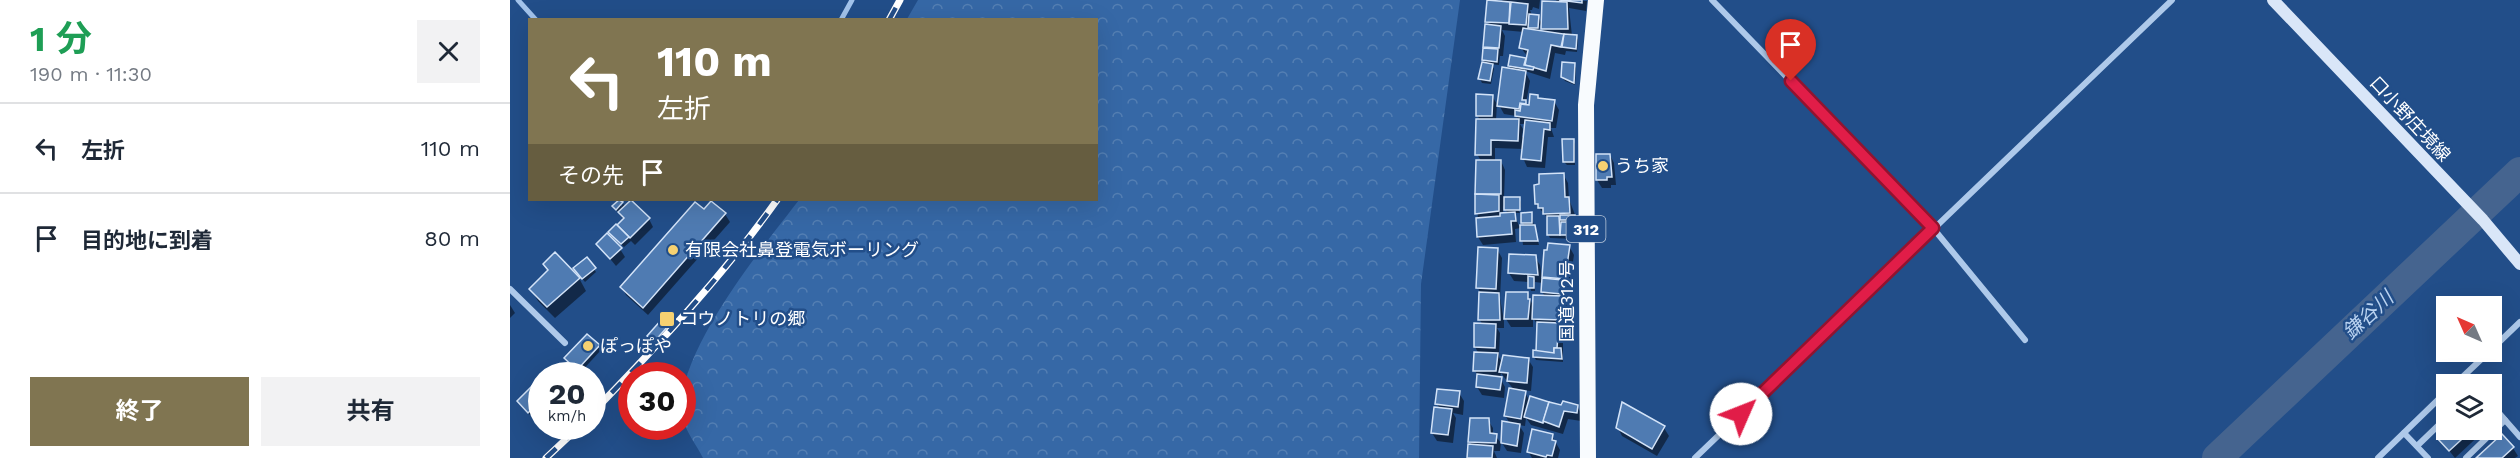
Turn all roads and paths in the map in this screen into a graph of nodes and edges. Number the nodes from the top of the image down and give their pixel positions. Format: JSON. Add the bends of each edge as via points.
{"nodes":[{"id":1,"x":1596,"y":0,"type":"edge"},
{"id":2,"x":1712,"y":0,"type":"edge"},
{"id":3,"x":2172,"y":0,"type":"edge"},
{"id":4,"x":2273,"y":0,"type":"edge"},
{"id":5,"x":1933,"y":228,"type":"junction"},
{"id":6,"x":2520,"y":264,"type":"edge"},
{"id":7,"x":510,"y":289,"type":"edge"},
{"id":8,"x":2520,"y":322,"type":"edge"},
{"id":9,"x":2502,"y":339,"type":"edge"},
{"id":10,"x":2025,"y":340,"type":"dead end"},
{"id":11,"x":565,"y":343,"type":"dead end"},
{"id":12,"x":2478,"y":362,"type":"edge"},
{"id":13,"x":2466,"y":374,"type":"edge"},
{"id":14,"x":2436,"y":402,"type":"edge"},
{"id":15,"x":2502,"y":417,"type":"edge"},
{"id":16,"x":2505,"y":420,"type":"junction"},
{"id":17,"x":2436,"y":428,"type":"edge"},
{"id":18,"x":2404,"y":433,"type":"junction"},
{"id":19,"x":2520,"y":437,"type":"edge"},
{"id":20,"x":2417,"y":446,"type":"junction"},
{"id":21,"x":1588,"y":458,"type":"edge"},
{"id":22,"x":1695,"y":458,"type":"edge"},
{"id":23,"x":2378,"y":458,"type":"edge"},
{"id":24,"x":2428,"y":458,"type":"edge"},
{"id":25,"x":2466,"y":458,"type":"edge"}],
"edges":[{"from":1,"to":21,"type":"highway","name":"国道312号","number":"312","via":[[1586,105]]},
{"from":2,"to":5,"type":"street"},
{"from":3,"to":5,"type":"street"},
{"from":4,"to":6,"type":"main road","name":"口小野庄境線","via":[[2483,220]]},
{"from":5,"to":10,"type":"street"},
{"from":5,"to":22,"type":"street"},
{"from":7,"to":11,"type":"street"},
{"from":8,"to":9,"type":"street"},
{"from":12,"to":13,"type":"street"},
{"from":14,"to":18,"type":"street"},
{"from":15,"to":16,"type":"street"},
{"from":16,"to":19,"type":"street"},
{"from":16,"to":25,"type":"street"},
{"from":17,"to":20,"type":"street"},
{"from":18,"to":20,"type":"street"},
{"from":18,"to":23,"type":"street"},
{"from":20,"to":24,"type":"street"}]}
